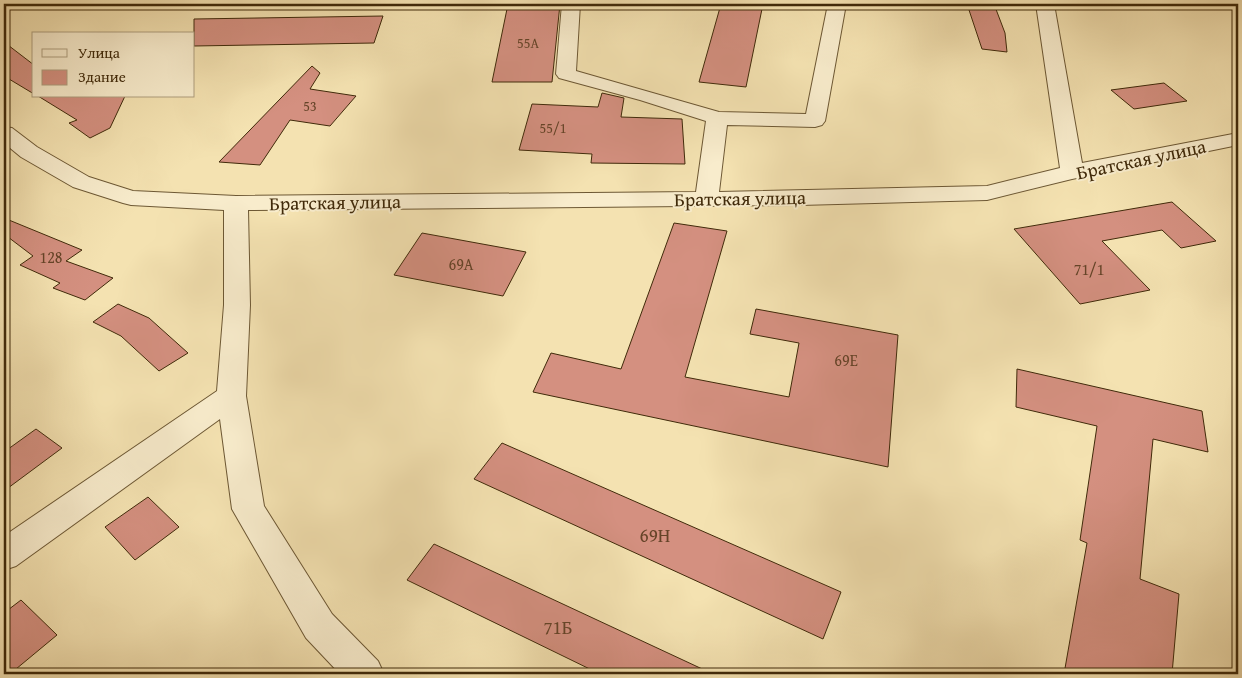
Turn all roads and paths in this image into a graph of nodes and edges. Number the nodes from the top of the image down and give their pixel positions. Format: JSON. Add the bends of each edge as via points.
{"nodes":[{"id":1,"x":571,"y":4,"type":"edge"},
{"id":2,"x":837,"y":4,"type":"edge"},
{"id":3,"x":1045,"y":4,"type":"edge"},
{"id":4,"x":717,"y":118,"type":"junction"},
{"id":5,"x":4,"y":133,"type":"edge"},
{"id":6,"x":1238,"y":139,"type":"edge"},
{"id":7,"x":1072,"y":172,"type":"junction"},
{"id":8,"x":707,"y":199,"type":"junction"},
{"id":9,"x":236,"y":203,"type":"junction"},
{"id":10,"x":231,"y":396,"type":"junction"},
{"id":11,"x":4,"y":555,"type":"edge"},
{"id":12,"x":366,"y":674,"type":"edge"}],
"edges":[{"from":1,"to":4,"type":"street","via":[[566,74]]},
{"from":2,"to":4,"type":"street","via":[[815,121]]},
{"from":3,"to":7,"type":"street"},
{"from":4,"to":8,"type":"street"},
{"from":5,"to":9,"type":"street","name":"Братская улица","via":[[80,182],[131,198]]},
{"from":6,"to":7,"type":"street","name":"Братская улица"},
{"from":7,"to":8,"type":"street","name":"Братская улица","via":[[988,193]]},
{"from":8,"to":9,"type":"street","name":"Братская улица"},
{"from":9,"to":10,"type":"street","via":[[237,305]]},
{"from":10,"to":11,"type":"street"},
{"from":10,"to":12,"type":"street","via":[[248,509],[318,626]]}]}
